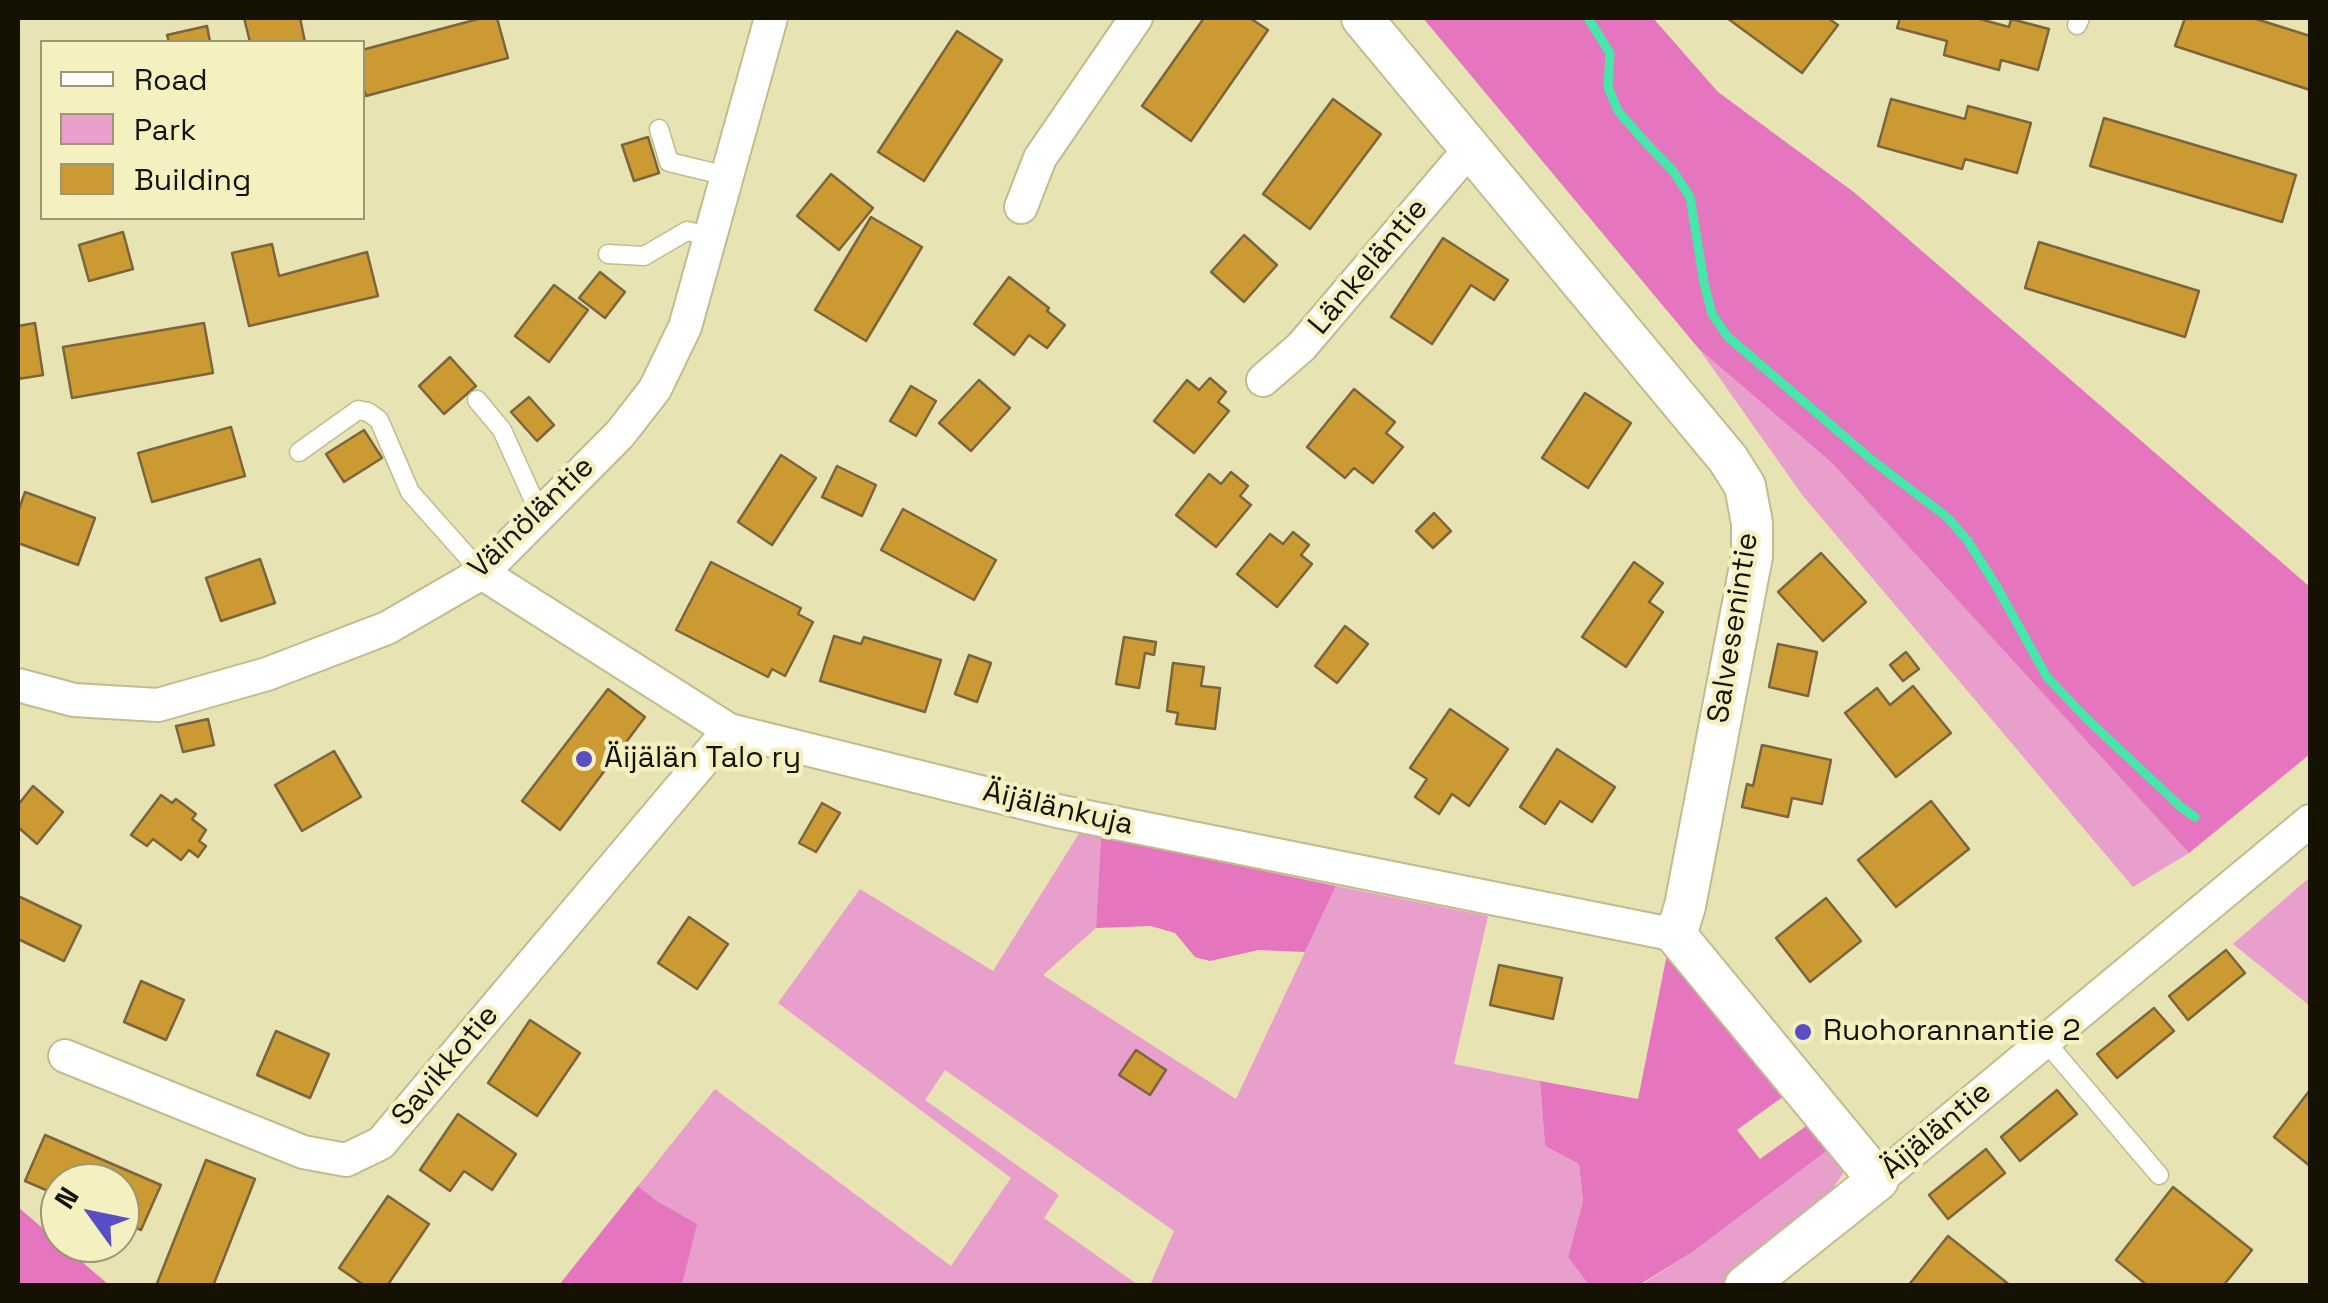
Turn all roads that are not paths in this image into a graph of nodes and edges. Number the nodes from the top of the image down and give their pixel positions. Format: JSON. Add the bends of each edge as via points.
{"nodes":[{"id":1,"x":771,"y":18,"type":"edge"},
{"id":2,"x":1136,"y":18,"type":"edge"},
{"id":3,"x":1362,"y":18,"type":"edge"},
{"id":4,"x":660,"y":129,"type":"dead end"},
{"id":5,"x":1472,"y":151,"type":"junction"},
{"id":6,"x":726,"y":176,"type":"junction"},
{"id":7,"x":1021,"y":208,"type":"dead end"},
{"id":8,"x":710,"y":236,"type":"junction"},
{"id":9,"x":608,"y":254,"type":"dead end"},
{"id":10,"x":1263,"y":380,"type":"dead end"},
{"id":11,"x":478,"y":400,"type":"dead end"},
{"id":12,"x":299,"y":452,"type":"dead end"},
{"id":13,"x":540,"y":514,"type":"junction"},
{"id":14,"x":482,"y":573,"type":"junction"},
{"id":15,"x":18,"y":684,"type":"edge"},
{"id":16,"x":729,"y":730,"type":"junction"},
{"id":17,"x":2310,"y":820,"type":"edge"},
{"id":18,"x":1676,"y":935,"type":"junction"},
{"id":19,"x":2045,"y":1042,"type":"junction"},
{"id":20,"x":65,"y":1056,"type":"dead end"},
{"id":21,"x":2159,"y":1175,"type":"dead end"},
{"id":22,"x":1878,"y":1180,"type":"junction"},
{"id":23,"x":1755,"y":1283,"type":"edge"}],
"edges":[{"from":1,"to":6,"type":"street","name":"Väinöläntie"},
{"from":2,"to":7,"type":"street","via":[[1040,158]]},
{"from":3,"to":5,"type":"street","name":"Salvesenintie"},
{"from":4,"to":6,"type":"lane","via":[[669,162]]},
{"from":5,"to":10,"type":"street","name":"Länkeläntie","via":[[1301,347]]},
{"from":5,"to":18,"type":"street","name":"Salvesenintie","via":[[1745,486],[1752,556]]},
{"from":6,"to":8,"type":"street","name":"Väinöläntie"},
{"from":8,"to":9,"type":"lane","via":[[687,232],[644,256]]},
{"from":8,"to":13,"type":"street","name":"Väinöläntie","via":[[684,327],[654,389],[620,434]]},
{"from":11,"to":13,"type":"lane","via":[[502,430]]},
{"from":12,"to":14,"type":"lane","via":[[358,410],[368,412],[379,420],[410,492]]},
{"from":13,"to":14,"type":"street","name":"Väinöläntie"},
{"from":14,"to":15,"type":"street","name":"Väinöläntie","via":[[387,628],[267,674],[158,705],[74,700]]},
{"from":14,"to":16,"type":"street","name":"Äijälänkuja"},
{"from":16,"to":18,"type":"street","name":"Äijälänkuja","via":[[1057,811]]},
{"from":16,"to":20,"type":"street","name":"Savikkotie","via":[[381,1143],[346,1160],[304,1152]]},
{"from":17,"to":19,"type":"street","name":"Äijäläntie"},
{"from":18,"to":22,"type":"street"},
{"from":19,"to":21,"type":"lane"},
{"from":19,"to":22,"type":"street","name":"Äijäläntie"},
{"from":22,"to":23,"type":"street","name":"Äijäläntie"}]}
